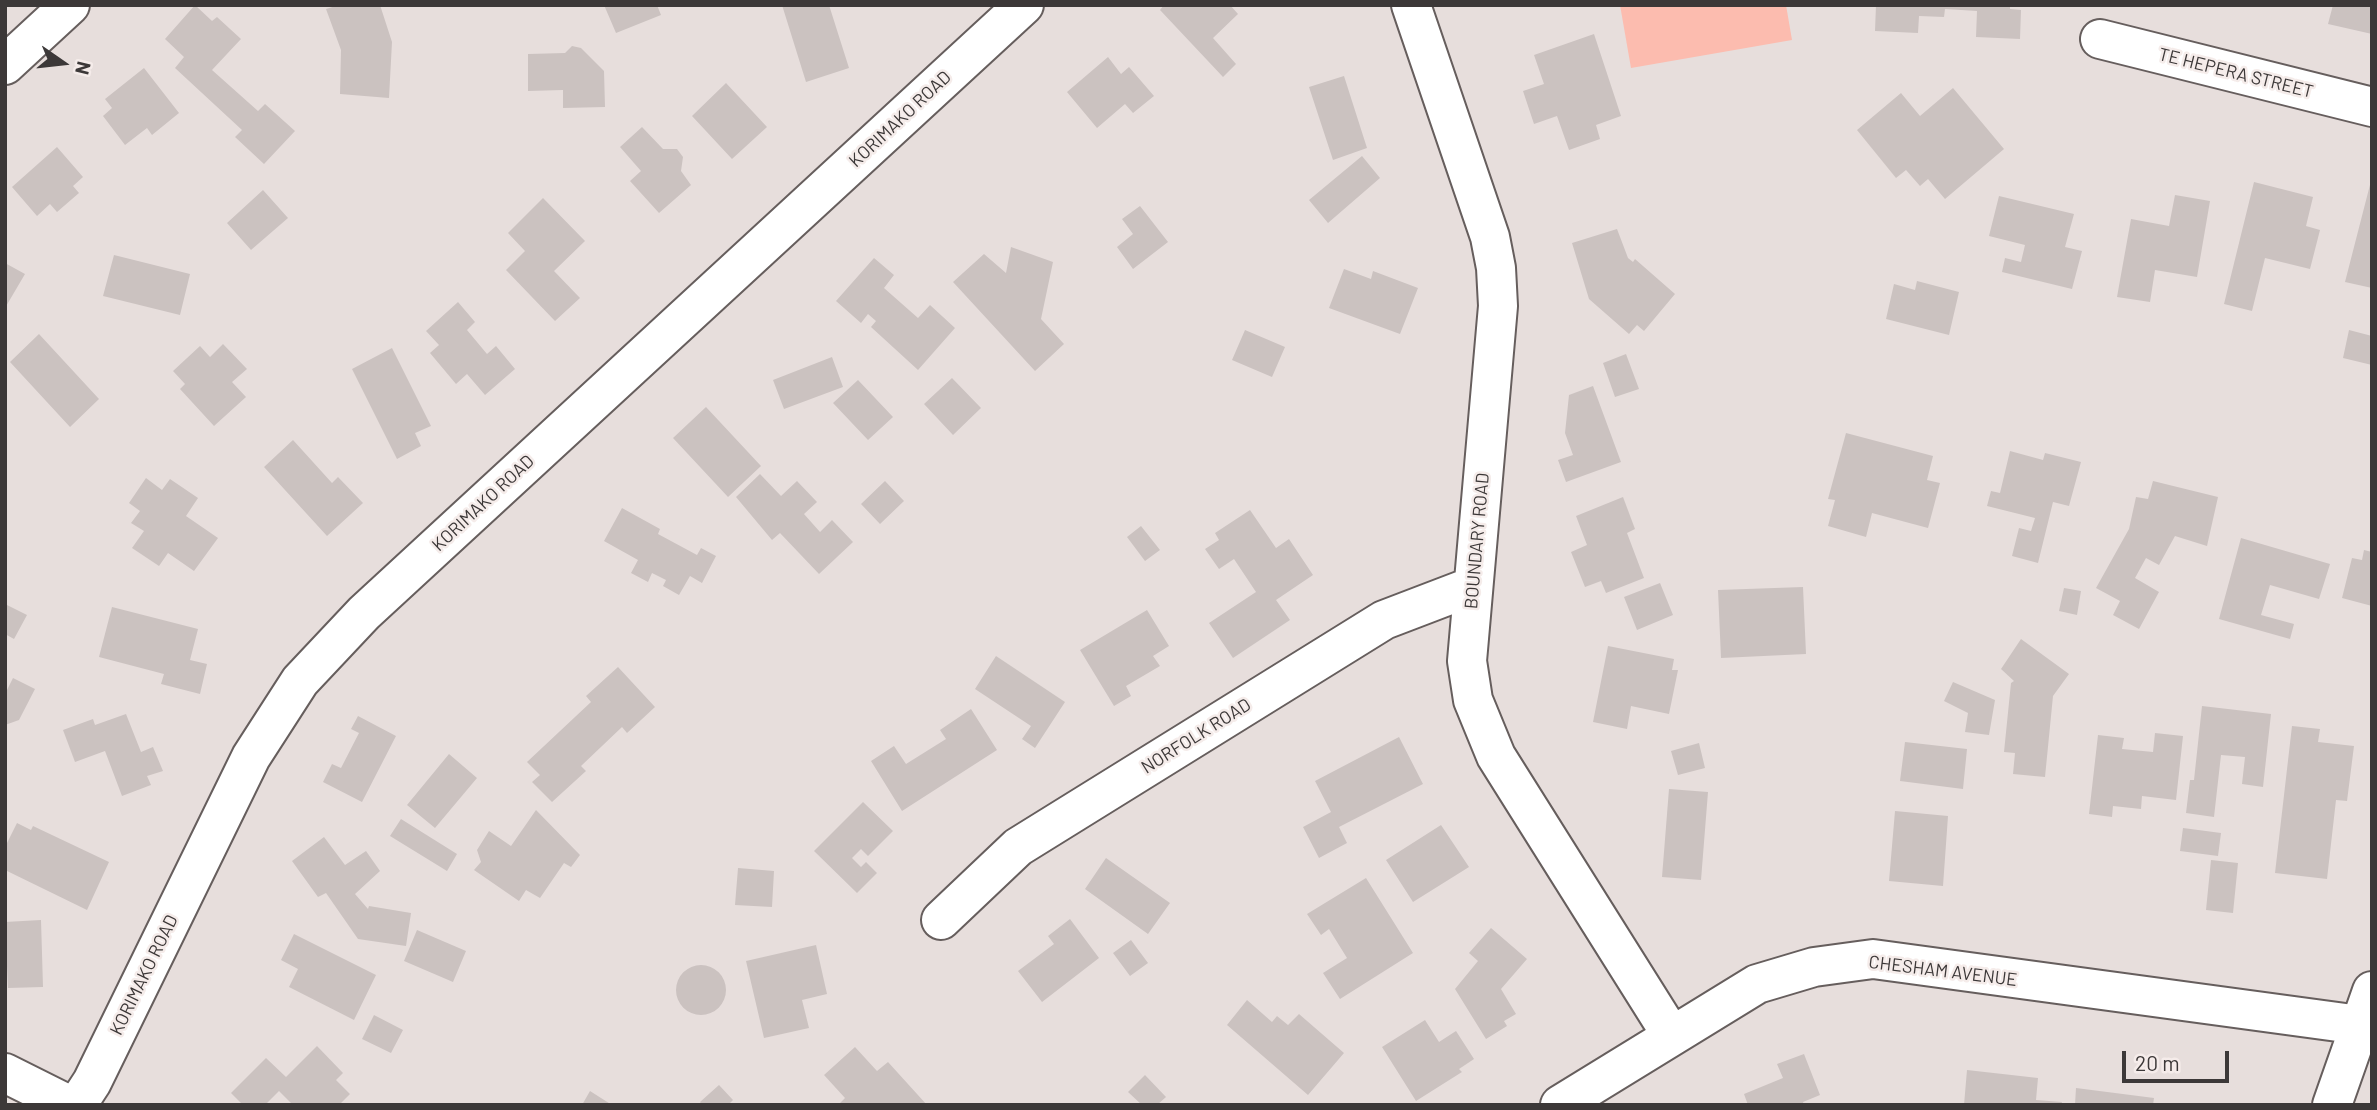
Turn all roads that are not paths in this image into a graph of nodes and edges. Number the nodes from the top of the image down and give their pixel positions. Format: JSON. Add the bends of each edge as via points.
{"nodes":[{"id":1,"x":70,"y":5,"type":"edge"},
{"id":2,"x":1024,"y":5,"type":"edge"},
{"id":3,"x":1411,"y":5,"type":"edge"},
{"id":4,"x":2100,"y":39,"type":"dead end"},
{"id":5,"x":5,"y":65,"type":"edge"},
{"id":6,"x":2372,"y":107,"type":"edge"},
{"id":7,"x":1473,"y":586,"type":"junction"},
{"id":8,"x":941,"y":920,"type":"dead end"},
{"id":9,"x":2368,"y":1015,"type":"edge"},
{"id":10,"x":1672,"y":1036,"type":"junction"},
{"id":11,"x":5,"y":1073,"type":"edge"},
{"id":12,"x":69,"y":1105,"type":"edge"},
{"id":13,"x":76,"y":1105,"type":"edge"},
{"id":14,"x":1560,"y":1105,"type":"edge"},
{"id":15,"x":2332,"y":1105,"type":"edge"}],
"edges":[{"from":1,"to":5,"type":"street"},
{"from":2,"to":13,"type":"street","name":"KORIMAKO ROAD","via":[[364,613],[300,681],[251,757],[92,1082]]},
{"from":3,"to":7,"type":"street","name":"BOUNDARY ROAD","via":[[1490,237],[1496,268],[1497,306]]},
{"from":4,"to":6,"type":"street","name":"TE HEPERA STREET"},
{"from":7,"to":8,"type":"street","name":"NORFOLK ROAD","via":[[1384,620],[1018,847]]},
{"from":7,"to":10,"type":"street","name":"BOUNDARY ROAD","via":[[1467,661],[1474,700],[1496,756]]},
{"from":9,"to":10,"type":"street","name":"CHESHAM AVENUE","via":[[1872,959],[1814,967],[1757,984]]},
{"from":9,"to":15,"type":"street"},
{"from":10,"to":14,"type":"street","name":"CHESHAM AVENUE"},
{"from":11,"to":12,"type":"street"}]}
